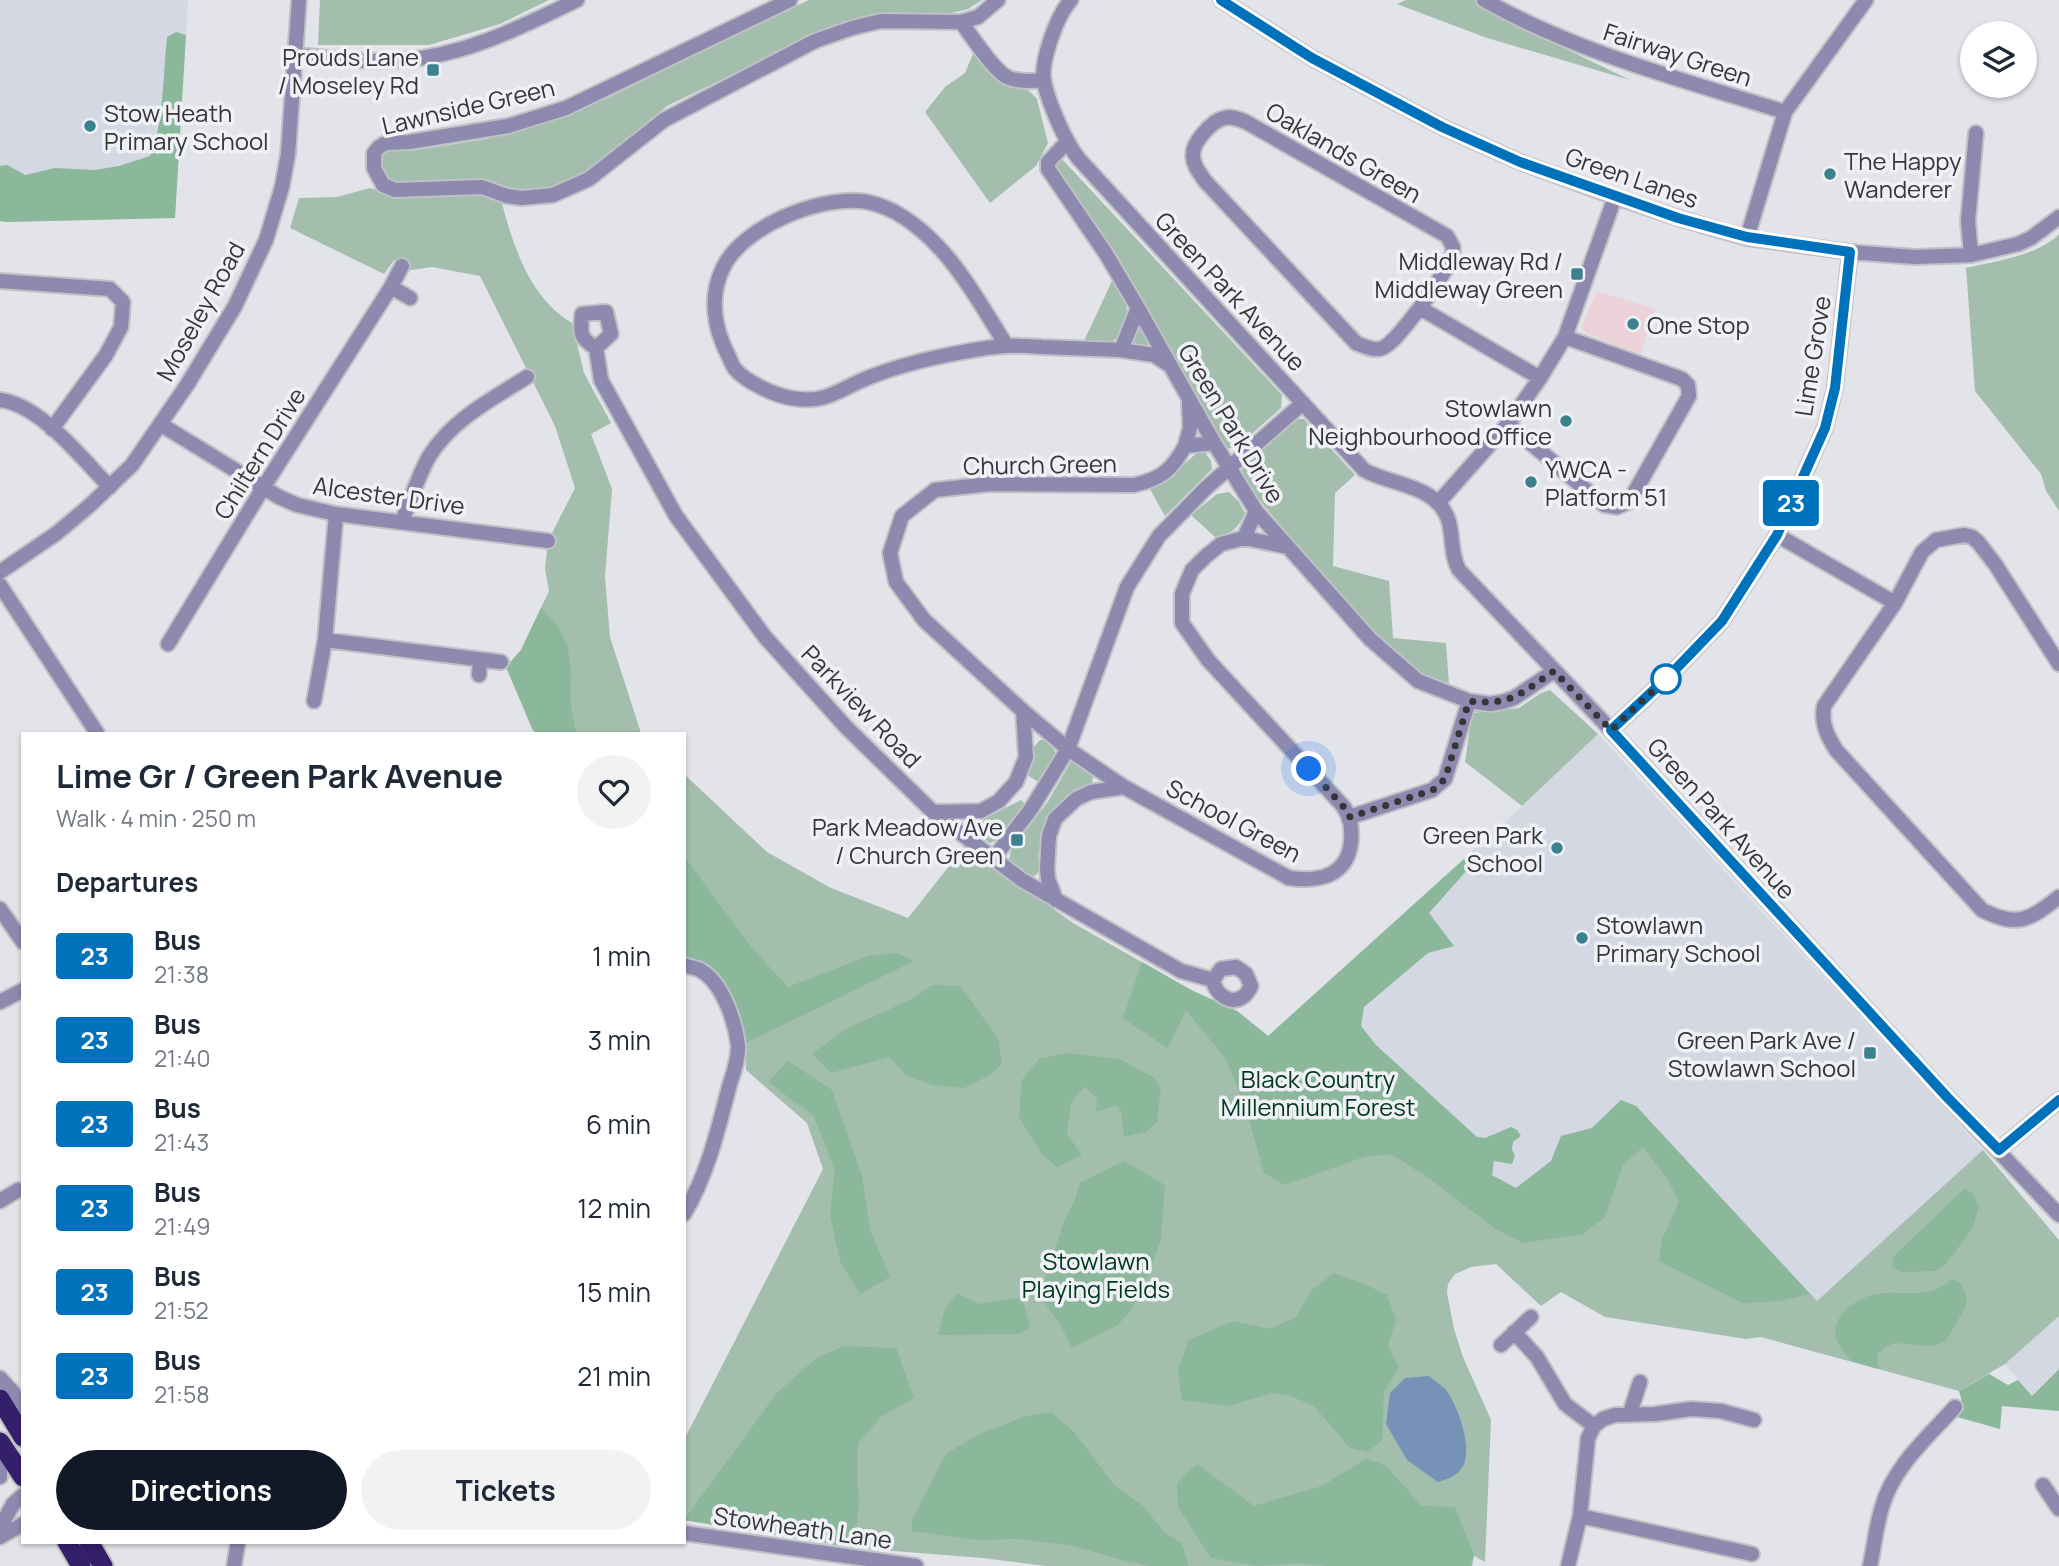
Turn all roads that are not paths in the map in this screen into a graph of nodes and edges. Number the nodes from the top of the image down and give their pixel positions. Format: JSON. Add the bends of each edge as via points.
{"nodes":[{"id":1,"x":299,"y":0,"type":"edge"},
{"id":2,"x":577,"y":0,"type":"edge"},
{"id":3,"x":790,"y":0,"type":"edge"},
{"id":4,"x":998,"y":0,"type":"edge"},
{"id":5,"x":1071,"y":0,"type":"edge"},
{"id":6,"x":1221,"y":0,"type":"edge"},
{"id":7,"x":1484,"y":0,"type":"edge"},
{"id":8,"x":1866,"y":0,"type":"edge"},
{"id":9,"x":961,"y":22,"type":"junction"},
{"id":10,"x":295,"y":55,"type":"junction"},
{"id":11,"x":1044,"y":80,"type":"junction"},
{"id":12,"x":1785,"y":113,"type":"junction"},
{"id":13,"x":1976,"y":133,"type":"dead end"},
{"id":14,"x":1066,"y":143,"type":"junction"},
{"id":15,"x":1615,"y":197,"type":"junction"},
{"id":16,"x":2059,"y":217,"type":"edge"},
{"id":17,"x":1747,"y":237,"type":"junction"},
{"id":18,"x":1850,"y":252,"type":"junction"},
{"id":19,"x":1971,"y":255,"type":"junction"},
{"id":20,"x":402,"y":266,"type":"dead end"},
{"id":21,"x":0,"y":281,"type":"edge"},
{"id":22,"x":391,"y":287,"type":"junction"},
{"id":23,"x":410,"y":298,"type":"dead end"},
{"id":24,"x":1138,"y":308,"type":"junction"},
{"id":25,"x":1420,"y":308,"type":"junction"},
{"id":26,"x":1564,"y":337,"type":"junction"},
{"id":27,"x":1006,"y":345,"type":"junction"},
{"id":28,"x":596,"y":348,"type":"dead end"},
{"id":29,"x":1121,"y":350,"type":"junction"},
{"id":30,"x":1172,"y":366,"type":"junction"},
{"id":31,"x":527,"y":377,"type":"dead end"},
{"id":32,"x":1540,"y":378,"type":"junction"},
{"id":33,"x":1188,"y":397,"type":"junction"},
{"id":34,"x":0,"y":400,"type":"edge"},
{"id":35,"x":1304,"y":403,"type":"junction"},
{"id":36,"x":160,"y":424,"type":"junction"},
{"id":37,"x":1508,"y":424,"type":"junction"},
{"id":38,"x":52,"y":429,"type":"junction"},
{"id":39,"x":1214,"y":443,"type":"junction"},
{"id":40,"x":1185,"y":446,"type":"junction"},
{"id":41,"x":1229,"y":468,"type":"junction"},
{"id":42,"x":110,"y":487,"type":"junction"},
{"id":43,"x":263,"y":488,"type":"junction"},
{"id":44,"x":1438,"y":503,"type":"junction"},
{"id":45,"x":1256,"y":511,"type":"junction"},
{"id":46,"x":336,"y":514,"type":"junction"},
{"id":47,"x":402,"y":521,"type":"junction"},
{"id":48,"x":1777,"y":535,"type":"junction"},
{"id":49,"x":1244,"y":538,"type":"junction"},
{"id":50,"x":548,"y":541,"type":"dead end"},
{"id":51,"x":1287,"y":547,"type":"junction"},
{"id":52,"x":0,"y":572,"type":"edge"},
{"id":53,"x":0,"y":585,"type":"edge"},
{"id":54,"x":1895,"y":603,"type":"junction"},
{"id":55,"x":325,"y":640,"type":"junction"},
{"id":56,"x":168,"y":644,"type":"dead end"},
{"id":57,"x":480,"y":660,"type":"junction"},
{"id":58,"x":501,"y":662,"type":"dead end"},
{"id":59,"x":2059,"y":664,"type":"edge"},
{"id":60,"x":1554,"y":671,"type":"junction"},
{"id":61,"x":479,"y":676,"type":"dead end"},
{"id":62,"x":314,"y":701,"type":"dead end"},
{"id":63,"x":1469,"y":701,"type":"junction"},
{"id":64,"x":1023,"y":711,"type":"junction"},
{"id":65,"x":1611,"y":730,"type":"junction"},
{"id":66,"x":96,"y":732,"type":"edge"},
{"id":67,"x":1068,"y":749,"type":"junction"},
{"id":68,"x":1124,"y":787,"type":"junction"},
{"id":69,"x":933,"y":812,"type":"junction"},
{"id":70,"x":1350,"y":817,"type":"junction"},
{"id":71,"x":993,"y":859,"type":"junction"},
{"id":72,"x":2059,"y":897,"type":"edge"},
{"id":73,"x":1056,"y":900,"type":"junction"},
{"id":74,"x":0,"y":909,"type":"edge"},
{"id":75,"x":21,"y":939,"type":"edge"},
{"id":76,"x":686,"y":966,"type":"edge"},
{"id":77,"x":1213,"y":980,"type":"dead end"},
{"id":78,"x":21,"y":991,"type":"edge"},
{"id":79,"x":0,"y":1002,"type":"edge"},
{"id":80,"x":2059,"y":1100,"type":"edge"},
{"id":81,"x":1999,"y":1150,"type":"junction"},
{"id":82,"x":18,"y":1190,"type":"dead end"},
{"id":83,"x":0,"y":1201,"type":"edge"},
{"id":84,"x":686,"y":1206,"type":"edge"},
{"id":85,"x":2059,"y":1215,"type":"edge"},
{"id":86,"x":1531,"y":1317,"type":"dead end"},
{"id":87,"x":1514,"y":1332,"type":"junction"},
{"id":88,"x":1501,"y":1345,"type":"dead end"},
{"id":89,"x":0,"y":1378,"type":"edge"},
{"id":90,"x":1640,"y":1382,"type":"dead end"},
{"id":91,"x":0,"y":1399,"type":"edge"},
{"id":92,"x":21,"y":1405,"type":"edge"},
{"id":93,"x":1955,"y":1407,"type":"dead end"},
{"id":94,"x":1630,"y":1413,"type":"junction"},
{"id":95,"x":1754,"y":1420,"type":"dead end"},
{"id":96,"x":1594,"y":1426,"type":"junction"},
{"id":97,"x":21,"y":1434,"type":"edge"},
{"id":98,"x":0,"y":1442,"type":"edge"},
{"id":99,"x":0,"y":1458,"type":"edge"},
{"id":100,"x":21,"y":1474,"type":"edge"},
{"id":101,"x":0,"y":1477,"type":"edge"},
{"id":102,"x":2043,"y":1485,"type":"dead end"},
{"id":103,"x":21,"y":1497,"type":"edge"},
{"id":104,"x":2059,"y":1509,"type":"edge"},
{"id":105,"x":1580,"y":1516,"type":"junction"},
{"id":106,"x":21,"y":1525,"type":"edge"},
{"id":107,"x":0,"y":1528,"type":"edge"},
{"id":108,"x":686,"y":1533,"type":"edge"},
{"id":109,"x":0,"y":1536,"type":"edge"},
{"id":110,"x":68,"y":1544,"type":"edge"},
{"id":111,"x":90,"y":1544,"type":"edge"},
{"id":112,"x":238,"y":1544,"type":"edge"},
{"id":113,"x":1752,"y":1554,"type":"dead end"},
{"id":114,"x":81,"y":1566,"type":"edge"},
{"id":115,"x":103,"y":1566,"type":"edge"},
{"id":116,"x":234,"y":1566,"type":"edge"},
{"id":117,"x":916,"y":1566,"type":"edge"},
{"id":118,"x":1568,"y":1566,"type":"edge"},
{"id":119,"x":1870,"y":1566,"type":"edge"}],
"edges":[{"from":1,"to":10,"type":"street","name":"Moseley Road"},
{"from":2,"to":10,"type":"street","via":[[482,44],[435,56],[383,61]]},
{"from":3,"to":9,"type":"street","name":"Lawnside Green","via":[[566,108],[508,126],[386,143],[374,153],[374,168],[383,185],[395,190],[482,187],[521,198],[553,195],[589,179],[664,120],[815,41],[881,21]]},
{"from":4,"to":9,"type":"street","name":"Lawnside Green","via":[[978,17]]},
{"from":5,"to":11,"type":"street","name":"Green Park Avenue","via":[[1048,47]]},
{"from":6,"to":15,"type":"street","name":"Green Lanes","via":[[1312,58],[1442,127]]},
{"from":7,"to":12,"type":"street","name":"Fairway Green","via":[[1594,51]]},
{"from":8,"to":12,"type":"street"},
{"from":9,"to":11,"type":"street","via":[[1007,77]]},
{"from":10,"to":36,"type":"street","name":"Moseley Road","via":[[288,154],[266,240],[230,316]]},
{"from":11,"to":14,"type":"street","name":"Green Park Avenue"},
{"from":12,"to":17,"type":"street"},
{"from":13,"to":19,"type":"street","via":[[1968,221]]},
{"from":14,"to":24,"type":"street","name":"Green Park Drive","via":[[1048,162],[1048,169]]},
{"from":14,"to":35,"type":"street","name":"Green Park Avenue"},
{"from":15,"to":17,"type":"street","name":"Green Lanes"},
{"from":15,"to":26,"type":"street"},
{"from":16,"to":19,"type":"street","name":"Green Lanes","via":[[2018,244]]},
{"from":17,"to":18,"type":"street","name":"Green Lanes"},
{"from":18,"to":19,"type":"street","name":"Green Lanes"},
{"from":18,"to":48,"type":"street","name":"Lime Grove","via":[[1835,388],[1825,428]]},
{"from":20,"to":22,"type":"street","name":"Chiltern Drive"},
{"from":21,"to":38,"type":"street","via":[[110,289],[123,302],[121,327],[106,355]]},
{"from":22,"to":23,"type":"street"},
{"from":22,"to":43,"type":"street","name":"Chiltern Drive"},
{"from":24,"to":29,"type":"street"},
{"from":24,"to":30,"type":"street","name":"Green Park Drive"},
{"from":25,"to":25,"type":"street","name":"Oaklands Green","via":[[1381,349],[1356,343],[1205,181],[1192,156],[1195,141],[1221,118],[1246,122],[1447,236],[1453,247],[1452,260]]},
{"from":25,"to":32,"type":"street"},
{"from":26,"to":32,"type":"street"},
{"from":26,"to":37,"type":"street","via":[[1688,385],[1689,396],[1629,502],[1617,507],[1604,505]]},
{"from":27,"to":27,"type":"street","via":[[950,354],[872,376],[828,398],[793,399],[772,394],[736,369],[718,330],[716,290],[723,267],[755,233],[808,208],[860,201],[882,206],[923,232],[949,259]]},
{"from":27,"to":29,"type":"street"},
{"from":28,"to":69,"type":"street","name":"Parkview Road","via":[[601,380],[688,532],[765,637],[846,727]]},
{"from":29,"to":30,"type":"street","via":[[1154,355]]},
{"from":30,"to":33,"type":"street","name":"Green Park Drive"},
{"from":31,"to":47,"type":"street","via":[[448,432],[429,457]]},
{"from":32,"to":37,"type":"street"},
{"from":33,"to":39,"type":"street","name":"Green Park Drive"},
{"from":33,"to":40,"type":"street"},
{"from":34,"to":38,"type":"street","via":[[18,405]]},
{"from":35,"to":41,"type":"street"},
{"from":35,"to":44,"type":"street","name":"Green Park Avenue","via":[[1364,470],[1418,489]]},
{"from":36,"to":42,"type":"street","name":"Moseley Road","via":[[132,465]]},
{"from":36,"to":43,"type":"street","name":"Alcester Drive"},
{"from":37,"to":44,"type":"street"},
{"from":38,"to":42,"type":"street"},
{"from":39,"to":40,"type":"street"},
{"from":39,"to":41,"type":"street","name":"Green Park Drive"},
{"from":40,"to":64,"type":"street","name":"Church Green","via":[[1153,481],[1135,485],[989,484],[935,490],[902,516],[890,553],[896,582],[924,620]]},
{"from":41,"to":45,"type":"street","name":"Green Park Drive"},
{"from":41,"to":67,"type":"street","via":[[1158,536],[1134,576]]},
{"from":42,"to":52,"type":"street","name":"Moseley Road","via":[[57,533]]},
{"from":43,"to":46,"type":"street","name":"Alcester Drive","via":[[297,505]]},
{"from":43,"to":56,"type":"street","name":"Chiltern Drive"},
{"from":44,"to":60,"type":"street","name":"Green Park Avenue","via":[[1448,520],[1459,570]]},
{"from":45,"to":49,"type":"street"},
{"from":45,"to":51,"type":"street","name":"Green Park Drive"},
{"from":46,"to":47,"type":"street","name":"Alcester Drive"},
{"from":46,"to":55,"type":"street"},
{"from":47,"to":50,"type":"street","name":"Alcester Drive"},
{"from":48,"to":54,"type":"street"},
{"from":48,"to":65,"type":"street","name":"Lime Grove","via":[[1722,621]]},
{"from":49,"to":51,"type":"street"},
{"from":49,"to":70,"type":"street","via":[[1221,544],[1192,570],[1182,594],[1182,623],[1208,660]]},
{"from":51,"to":63,"type":"street","name":"Green Park Drive","via":[[1370,639],[1418,681]]},
{"from":53,"to":66,"type":"street"},
{"from":54,"to":59,"type":"street","via":[[1930,544],[1972,537],[1995,564]]},
{"from":54,"to":72,"type":"street","via":[[1824,706],[1826,734],[1982,910],[1999,919],[2024,920]]},
{"from":55,"to":57,"type":"street"},
{"from":55,"to":62,"type":"street"},
{"from":57,"to":58,"type":"street"},
{"from":57,"to":61,"type":"street"},
{"from":60,"to":63,"type":"street","name":"Green Park Drive","via":[[1514,698],[1490,704]]},
{"from":60,"to":65,"type":"street","name":"Green Park Avenue"},
{"from":63,"to":70,"type":"street","via":[[1440,785]]},
{"from":64,"to":67,"type":"street","name":"Church Green"},
{"from":64,"to":69,"type":"street","via":[[1026,757],[1016,782],[999,801],[981,811]]},
{"from":65,"to":81,"type":"street","name":"Green Park Avenue"},
{"from":67,"to":68,"type":"street","name":"School Green"},
{"from":67,"to":71,"type":"street"},
{"from":68,"to":70,"type":"street","name":"School Green","via":[[1289,878],[1306,881],[1329,875],[1346,861]]},
{"from":68,"to":73,"type":"street","via":[[1091,792],[1055,819],[1047,868]]},
{"from":69,"to":71,"type":"street","name":"Parkview Road"},
{"from":71,"to":73,"type":"street","name":"Parkview Road"},
{"from":73,"to":77,"type":"street","name":"Parkview Road","via":[[1181,971]]},
{"from":74,"to":75,"type":"street"},
{"from":76,"to":84,"type":"street","via":[[700,970],[721,990],[738,1046],[715,1141]]},
{"from":78,"to":79,"type":"street"},
{"from":80,"to":81,"type":"street"},
{"from":81,"to":85,"type":"street","name":"Green Park Avenue"},
{"from":82,"to":83,"type":"street"},
{"from":86,"to":87,"type":"street"},
{"from":87,"to":88,"type":"street"},
{"from":87,"to":96,"type":"street","via":[[1537,1357],[1565,1404]]},
{"from":89,"to":92,"type":"street"},
{"from":90,"to":94,"type":"street"},
{"from":91,"to":97,"type":"highway"},
{"from":93,"to":119,"type":"street","via":[[1897,1476],[1882,1506]]},
{"from":94,"to":95,"type":"street","via":[[1691,1409]]},
{"from":94,"to":96,"type":"street","via":[[1603,1419]]},
{"from":96,"to":105,"type":"street","via":[[1588,1438]]},
{"from":98,"to":100,"type":"highway"},
{"from":99,"to":101,"type":"street"},
{"from":102,"to":104,"type":"street"},
{"from":103,"to":107,"type":"street"},
{"from":105,"to":113,"type":"street"},
{"from":105,"to":118,"type":"street"},
{"from":106,"to":109,"type":"street"},
{"from":108,"to":117,"type":"street","name":"Stowheath Lane"},
{"from":110,"to":114,"type":"highway"},
{"from":111,"to":115,"type":"highway"},
{"from":112,"to":116,"type":"street"}]}
